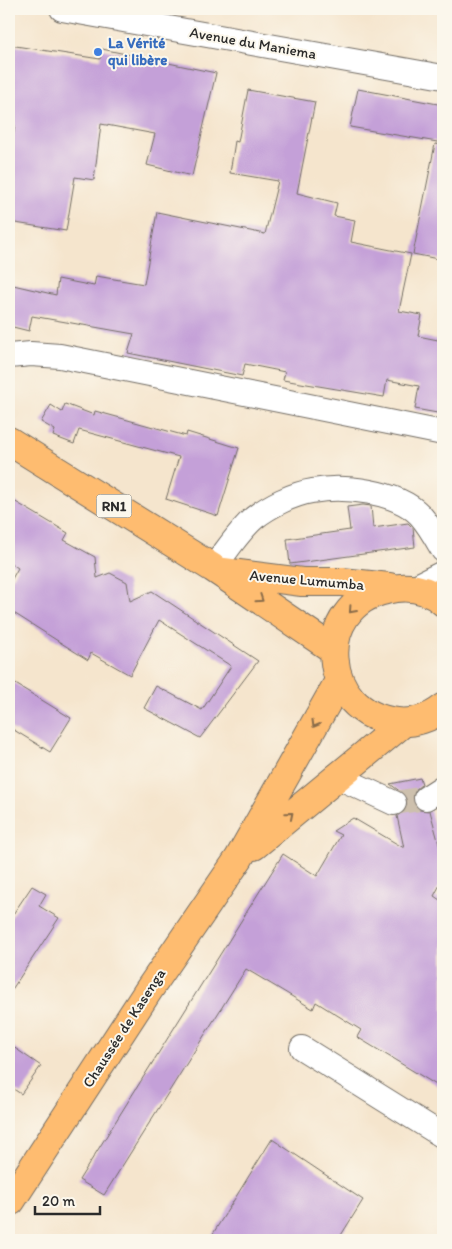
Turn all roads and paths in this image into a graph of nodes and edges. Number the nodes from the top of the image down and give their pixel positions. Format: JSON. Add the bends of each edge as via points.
{"nodes":[{"id":1,"x":62,"y":9,"type":"edge"},
{"id":2,"x":443,"y":77,"type":"edge"},
{"id":3,"x":9,"y":356,"type":"edge"},
{"id":4,"x":443,"y":433,"type":"edge"},
{"id":5,"x":9,"y":440,"type":"edge"},
{"id":6,"x":443,"y":550,"type":"edge"},
{"id":7,"x":216,"y":570,"type":"junction"},
{"id":8,"x":443,"y":573,"type":"edge"},
{"id":9,"x":404,"y":588,"type":"junction"},
{"id":10,"x":443,"y":602,"type":"edge"},
{"id":11,"x":334,"y":650,"type":"junction"},
{"id":12,"x":339,"y":682,"type":"junction"},
{"id":13,"x":428,"y":720,"type":"edge"},
{"id":14,"x":336,"y":776,"type":"junction"},
{"id":15,"x":394,"y":803,"type":"tunnel mouth"},
{"id":16,"x":239,"y":858,"type":"junction"},
{"id":17,"x":302,"y":1048,"type":"dead end"},
{"id":18,"x":443,"y":1136,"type":"edge"},
{"id":19,"x":11,"y":1201,"type":"dead end"}],
"edges":[{"from":1,"to":2,"type":"street","name":"Avenue du Maniema"},
{"from":3,"to":4,"type":"street","via":[[60,356]]},
{"from":5,"to":7,"type":"main road","name":"Avenue Lumumba","number":"RN1"},
{"from":6,"to":7,"type":"street","via":[[420,515],[387,496],[348,489],[311,491],[277,504],[254,519]]},
{"from":7,"to":9,"type":"main road","name":"Avenue Lumumba","number":"RN1","via":[[302,582]]},
{"from":7,"to":11,"type":"main road","name":"Avenue Lumumba","number":"RN1","one_way":true},
{"from":8,"to":9,"type":"street"},
{"from":9,"to":10,"type":"main road","name":"Avenue Lumumba","number":"RN1","via":[[426,592]]},
{"from":9,"to":11,"type":"main road","name":"Avenue Lumumba","one_way":true,"via":[[366,598],[354,608],[337,634]]},
{"from":11,"to":12,"type":"main road","name":"Avenue Lumumba"},
{"from":12,"to":13,"type":"main road","name":"Avenue Lumumba","via":[[350,699],[365,712],[383,720]]},
{"from":12,"to":16,"type":"main road","one_way":true},
{"from":13,"to":14,"type":"main road"},
{"from":14,"to":15,"type":"street"},
{"from":16,"to":14,"type":"main road","one_way":true},
{"from":16,"to":19,"type":"main road","name":"Chaussée de Kasenga","via":[[148,990]]},
{"from":17,"to":18,"type":"street"}]}
